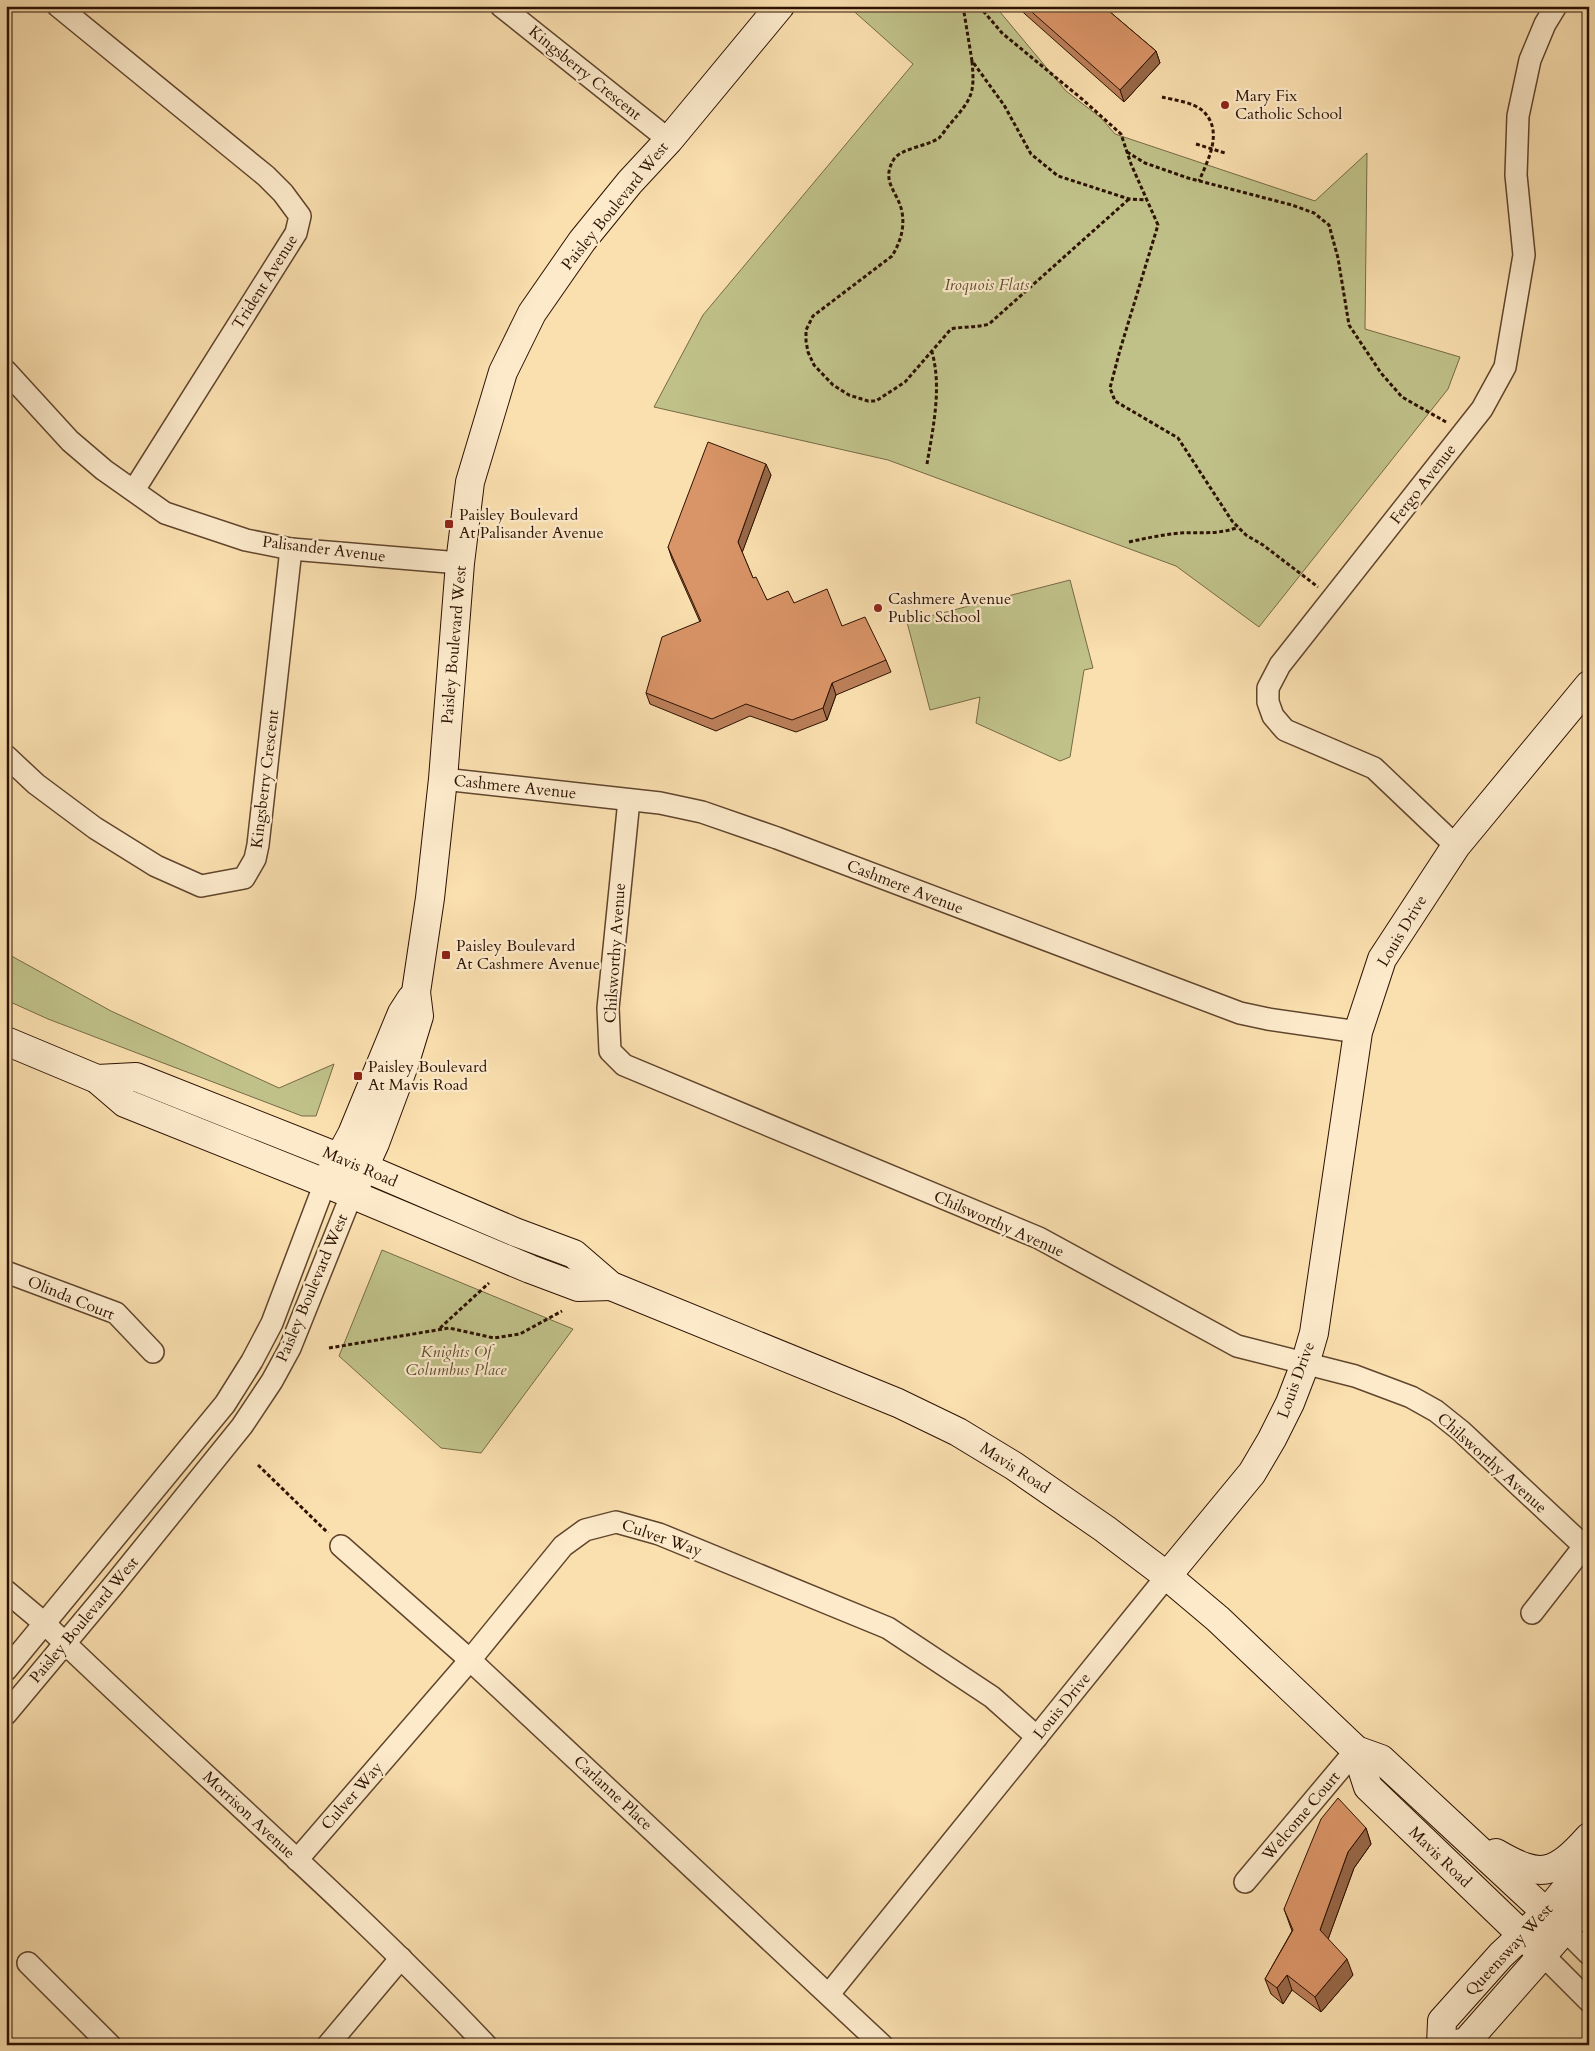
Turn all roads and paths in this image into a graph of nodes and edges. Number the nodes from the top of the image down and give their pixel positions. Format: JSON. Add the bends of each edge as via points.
{"nodes":[{"id":1,"x":58,"y":6,"type":"edge"},
{"id":2,"x":501,"y":6,"type":"edge"},
{"id":3,"x":780,"y":6,"type":"edge"},
{"id":4,"x":962,"y":6,"type":"edge"},
{"id":5,"x":979,"y":6,"type":"edge"},
{"id":6,"x":1556,"y":6,"type":"edge"},
{"id":7,"x":972,"y":61,"type":"junction"},
{"id":8,"x":1162,"y":97,"type":"dead end"},
{"id":9,"x":669,"y":140,"type":"junction"},
{"id":10,"x":1196,"y":144,"type":"dead end"},
{"id":11,"x":1212,"y":150,"type":"junction"},
{"id":12,"x":1127,"y":152,"type":"junction"},
{"id":13,"x":1225,"y":153,"type":"dead end"},
{"id":14,"x":1199,"y":181,"type":"junction"},
{"id":15,"x":1130,"y":199,"type":"junction"},
{"id":16,"x":1146,"y":200,"type":"junction"},
{"id":17,"x":932,"y":352,"type":"junction"},
{"id":18,"x":6,"y":371,"type":"edge"},
{"id":19,"x":1464,"y":432,"type":"junction"},
{"id":20,"x":927,"y":464,"type":"dead end"},
{"id":21,"x":134,"y":490,"type":"junction"},
{"id":22,"x":1238,"y":527,"type":"junction"},
{"id":23,"x":1129,"y":542,"type":"dead end"},
{"id":24,"x":292,"y":549,"type":"junction"},
{"id":25,"x":460,"y":563,"type":"junction"},
{"id":26,"x":1332,"y":598,"type":"junction"},
{"id":27,"x":1589,"y":685,"type":"edge"},
{"id":28,"x":6,"y":756,"type":"edge"},
{"id":29,"x":443,"y":779,"type":"junction"},
{"id":30,"x":629,"y":800,"type":"junction"},
{"id":31,"x":1456,"y":846,"type":"junction"},
{"id":32,"x":1358,"y":1032,"type":"junction"},
{"id":33,"x":6,"y":1042,"type":"edge"},
{"id":34,"x":97,"y":1079,"type":"junction"},
{"id":35,"x":351,"y":1163,"type":"junction"},
{"id":36,"x":325,"y":1183,"type":"junction"},
{"id":37,"x":351,"y":1196,"type":"junction"},
{"id":38,"x":6,"y":1272,"type":"edge"},
{"id":39,"x":489,"y":1282,"type":"dead end"},
{"id":40,"x":611,"y":1286,"type":"junction"},
{"id":41,"x":562,"y":1311,"type":"dead end"},
{"id":42,"x":439,"y":1330,"type":"junction"},
{"id":43,"x":329,"y":1348,"type":"dead end"},
{"id":44,"x":153,"y":1352,"type":"dead end"},
{"id":45,"x":1305,"y":1364,"type":"junction"},
{"id":46,"x":258,"y":1465,"type":"dead end"},
{"id":47,"x":1586,"y":1543,"type":"edge"},
{"id":48,"x":341,"y":1546,"type":"joint"},
{"id":49,"x":1167,"y":1576,"type":"junction"},
{"id":50,"x":6,"y":1591,"type":"edge"},
{"id":51,"x":1532,"y":1613,"type":"dead end"},
{"id":52,"x":44,"y":1623,"type":"junction"},
{"id":53,"x":64,"y":1643,"type":"junction"},
{"id":54,"x":470,"y":1660,"type":"junction"},
{"id":55,"x":6,"y":1670,"type":"edge"},
{"id":56,"x":6,"y":1714,"type":"edge"},
{"id":57,"x":1037,"y":1737,"type":"junction"},
{"id":58,"x":1356,"y":1750,"type":"junction"},
{"id":59,"x":1462,"y":1833,"type":"junction"},
{"id":60,"x":1589,"y":1838,"type":"edge"},
{"id":61,"x":297,"y":1860,"type":"junction"},
{"id":62,"x":1589,"y":1860,"type":"edge"},
{"id":63,"x":1245,"y":1882,"type":"dead end"},
{"id":64,"x":1589,"y":1902,"type":"edge"},
{"id":65,"x":1556,"y":1921,"type":"junction"},
{"id":66,"x":1522,"y":1936,"type":"junction"},
{"id":67,"x":1542,"y":1954,"type":"junction"},
{"id":68,"x":1589,"y":1954,"type":"edge"},
{"id":69,"x":400,"y":1958,"type":"junction"},
{"id":70,"x":28,"y":1963,"type":"dead end"},
{"id":71,"x":829,"y":1994,"type":"junction"},
{"id":72,"x":1589,"y":2001,"type":"edge"},
{"id":73,"x":110,"y":2045,"type":"edge"},
{"id":74,"x":328,"y":2045,"type":"edge"},
{"id":75,"x":486,"y":2045,"type":"edge"},
{"id":76,"x":882,"y":2045,"type":"edge"},
{"id":77,"x":1441,"y":2045,"type":"edge"},
{"id":78,"x":1451,"y":2045,"type":"edge"}],
"edges":[{"from":1,"to":21,"type":"street","name":"Trident Avenue","via":[[266,176],[300,216],[296,233]]},
{"from":2,"to":9,"type":"street","name":"Kingsberry Crescent"},
{"from":3,"to":9,"type":"main road","name":"Paisley Boulevard West"},
{"from":4,"to":7,"type":"path"},
{"from":5,"to":12,"type":"path","via":[[1002,33],[1121,134]]},
{"from":6,"to":19,"type":"street","name":"Fergo Avenue","via":[[1544,24],[1530,60],[1518,116],[1516,176],[1524,255],[1505,367],[1482,409]]},
{"from":7,"to":15,"type":"path","via":[[1004,105],[1031,154],[1058,176]]},
{"from":7,"to":17,"type":"path","via":[[974,82],[968,102],[939,138],[896,157],[889,170],[889,182],[903,214],[898,247],[892,256],[813,316],[806,330],[808,352],[814,365],[833,385],[868,401],[876,401],[905,382]]},
{"from":8,"to":11,"type":"path","via":[[1202,110],[1213,131]]},
{"from":9,"to":25,"type":"main road","name":"Paisley Boulevard West","via":[[582,241],[532,313],[503,372],[470,482]]},
{"from":10,"to":11,"type":"path"},
{"from":11,"to":13,"type":"path"},
{"from":11,"to":14,"type":"path"},
{"from":12,"to":14,"type":"path","via":[[1144,163]]},
{"from":12,"to":16,"type":"path"},
{"from":14,"to":19,"type":"path","via":[[1292,205],[1314,213],[1329,225],[1349,325],[1381,373],[1402,397]]},
{"from":15,"to":16,"type":"path"},
{"from":15,"to":17,"type":"path","via":[[989,324],[951,329]]},
{"from":16,"to":22,"type":"path","via":[[1158,225],[1110,388],[1115,401],[1178,438]]},
{"from":17,"to":20,"type":"path","via":[[937,391]]},
{"from":18,"to":21,"type":"street","name":"Palisander Avenue","via":[[70,441]]},
{"from":19,"to":26,"type":"street","name":"Fergo Avenue"},
{"from":21,"to":24,"type":"street","name":"Palisander Avenue","via":[[165,513],[246,540]]},
{"from":22,"to":23,"type":"path","via":[[1228,531],[1180,533]]},
{"from":22,"to":26,"type":"path"},
{"from":24,"to":25,"type":"street","name":"Palisander Avenue"},
{"from":24,"to":28,"type":"street","name":"Kingsberry Crescent","via":[[258,845],[255,859],[244,878],[201,886],[156,866],[95,828],[36,784]]},
{"from":25,"to":29,"type":"main road","name":"Paisley Boulevard West"},
{"from":26,"to":31,"type":"street","name":"Fergo Avenue","via":[[1280,665],[1268,688],[1273,716],[1285,730],[1374,768]]},
{"from":27,"to":31,"type":"main road","name":"Louis Drive"},
{"from":29,"to":30,"type":"street","name":"Cashmere Avenue"},
{"from":29,"to":35,"type":"main road","name":"Paisley Boulevard West","via":[[416,992],[402,1013],[352,1134]]},
{"from":30,"to":32,"type":"street","name":"Cashmere Avenue","via":[[702,812],[777,838],[1240,1013]]},
{"from":30,"to":45,"type":"street","name":"Chilsworthy Avenue","via":[[608,1008],[610,1051],[624,1065],[1039,1238],[1237,1346]]},
{"from":31,"to":32,"type":"main road","name":"Louis Drive","via":[[1382,959]]},
{"from":32,"to":45,"type":"main road","name":"Louis Drive","via":[[1314,1333]]},
{"from":33,"to":34,"type":"main road","name":"Mavis Road"},
{"from":34,"to":35,"type":"main road","name":"Mavis Road","via":[[136,1077]]},
{"from":34,"to":36,"type":"main road","name":"Mavis Road","via":[[125,1103]]},
{"from":35,"to":36,"type":"main road","name":"Paisley Boulevard West"},
{"from":35,"to":37,"type":"main road","name":"Paisley Boulevard West"},
{"from":35,"to":40,"type":"main road","name":"Mavis Road","via":[[574,1254]]},
{"from":36,"to":37,"type":"main road","name":"Mavis Road"},
{"from":36,"to":52,"type":"street","name":"Paisley Boulevard West","via":[[272,1323],[240,1381]]},
{"from":37,"to":40,"type":"main road","name":"Mavis Road","via":[[578,1287]]},
{"from":37,"to":53,"type":"street","name":"Paisley Boulevard West","via":[[305,1313],[272,1381],[230,1443]]},
{"from":38,"to":44,"type":"street","name":"Olinda Court","via":[[116,1313]]},
{"from":39,"to":42,"type":"path"},
{"from":40,"to":49,"type":"main road","name":"Mavis Road","via":[[898,1403],[958,1432],[1097,1523]]},
{"from":41,"to":42,"type":"path","via":[[520,1334],[494,1338],[449,1328]]},
{"from":42,"to":43,"type":"path"},
{"from":45,"to":47,"type":"street","name":"Chilsworthy Avenue","via":[[1383,1385],[1436,1411]]},
{"from":45,"to":49,"type":"main road","name":"Louis Drive","via":[[1283,1418],[1252,1473]]},
{"from":46,"to":48,"type":"path"},
{"from":47,"to":51,"type":"street"},
{"from":48,"to":54,"type":"street","name":"Carlanne Place"},
{"from":49,"to":57,"type":"street","name":"Louis Drive"},
{"from":49,"to":58,"type":"main road","name":"Mavis Road","via":[[1218,1619]]},
{"from":50,"to":52,"type":"street","name":"Morrison Avenue"},
{"from":52,"to":53,"type":"street","name":"Morrison Avenue"},
{"from":52,"to":55,"type":"street","name":"Paisley Boulevard West"},
{"from":53,"to":56,"type":"street","name":"Paisley Boulevard West"},
{"from":53,"to":61,"type":"street","name":"Morrison Avenue"},
{"from":54,"to":57,"type":"street","name":"Culver Way","via":[[562,1546],[585,1530],[616,1522],[659,1534],[888,1628],[992,1697]]},
{"from":54,"to":61,"type":"street","name":"Culver Way"},
{"from":54,"to":71,"type":"street","name":"Carlanne Place"},
{"from":57,"to":71,"type":"street","name":"Louis Drive"},
{"from":58,"to":59,"type":"main road","name":"Mavis Road","via":[[1381,1759]]},
{"from":58,"to":63,"type":"street","name":"Welcome Court"},
{"from":58,"to":66,"type":"main road","name":"Mavis Road","via":[[1368,1788]]},
{"from":59,"to":60,"type":"main road","via":[[1510,1861],[1534,1870],[1552,1869]]},
{"from":59,"to":65,"type":"main road","name":"Mavis Road"},
{"from":61,"to":69,"type":"street","name":"Morrison Avenue"},
{"from":62,"to":65,"type":"main road","name":"Queensway West"},
{"from":64,"to":65,"type":"main road","name":"Queensway West"},
{"from":65,"to":66,"type":"main road","name":"Queensway West"},
{"from":65,"to":67,"type":"main road","name":"Queensway West"},
{"from":65,"to":68,"type":"street"},
{"from":66,"to":67,"type":"main road","name":"Mavis Road"},
{"from":66,"to":77,"type":"main road","name":"Queensway West","via":[[1442,2022]]},
{"from":67,"to":72,"type":"street"},
{"from":67,"to":78,"type":"main road","name":"Queensway West","via":[[1466,2042]]},
{"from":69,"to":74,"type":"street"},
{"from":69,"to":75,"type":"street","name":"Morrison Avenue"},
{"from":70,"to":73,"type":"street"},
{"from":71,"to":76,"type":"street","name":"Carlanne Place"}]}
